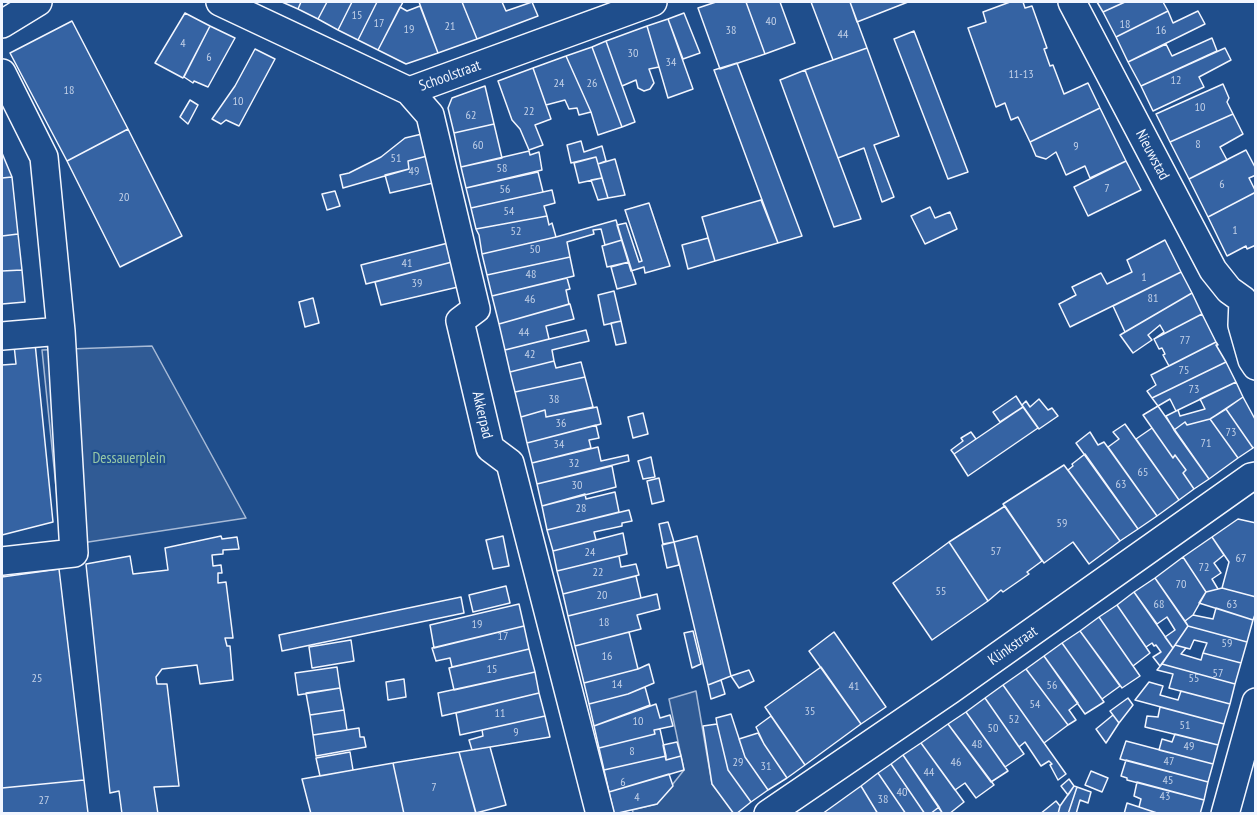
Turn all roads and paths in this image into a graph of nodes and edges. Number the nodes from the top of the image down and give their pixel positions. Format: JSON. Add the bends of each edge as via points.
{"nodes":[{"id":1,"x":38,"y":2,"type":"edge"},
{"id":2,"x":220,"y":2,"type":"edge"},
{"id":3,"x":652,"y":2,"type":"edge"},
{"id":4,"x":1072,"y":2,"type":"edge"},
{"id":5,"x":2,"y":24,"type":"edge"},
{"id":6,"x":2,"y":74,"type":"edge"},
{"id":7,"x":409,"y":91,"type":"junction"},
{"id":8,"x":1249,"y":298,"type":"edge"},
{"id":9,"x":61,"y":331,"type":"junction"},
{"id":10,"x":2,"y":336,"type":"edge"},
{"id":11,"x":1256,"y":366,"type":"edge"},
{"id":12,"x":1256,"y":476,"type":"edge"},
{"id":13,"x":2,"y":561,"type":"edge"},
{"id":14,"x":1256,"y":702,"type":"edge"},
{"id":15,"x":600,"y":813,"type":"edge"},
{"id":16,"x":768,"y":813,"type":"edge"},
{"id":17,"x":1225,"y":813,"type":"edge"}],
"edges":[{"from":1,"to":5,"type":"street"},
{"from":2,"to":7,"type":"street","name":"Schoolstraat"},
{"from":3,"to":7,"type":"street","name":"Schoolstraat"},
{"from":4,"to":8,"type":"street","name":"Nieuwstad","via":[[1213,270],[1229,290]]},
{"from":6,"to":9,"type":"street","via":[[44,157]]},
{"from":7,"to":15,"type":"street","name":"Akkerpad","via":[[430,115],[476,309],[460,321],[490,448],[510,463]]},
{"from":8,"to":11,"type":"street","via":[[1242,325]]},
{"from":9,"to":10,"type":"street"},
{"from":9,"to":13,"type":"street","via":[[74,553]]},
{"from":12,"to":16,"type":"street","name":"Klinkstraat"},
{"from":14,"to":17,"type":"street"}]}
